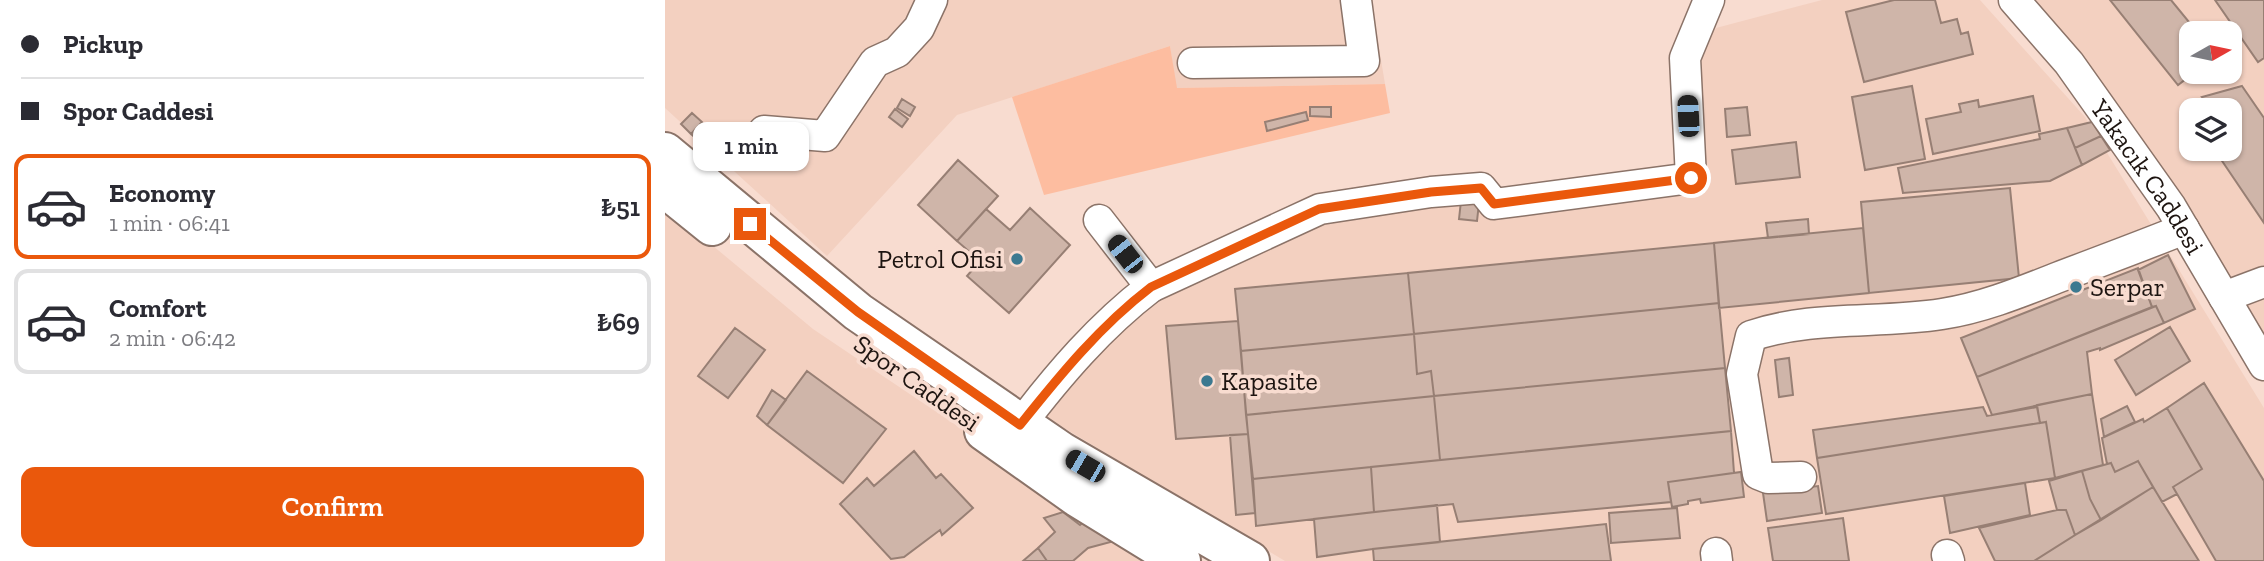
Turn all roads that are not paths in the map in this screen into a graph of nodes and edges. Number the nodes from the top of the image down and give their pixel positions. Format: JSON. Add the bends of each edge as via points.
{"nodes":[{"id":1,"x":932,"y":0,"type":"edge"},
{"id":2,"x":1356,"y":0,"type":"edge"},
{"id":3,"x":1709,"y":0,"type":"edge"},
{"id":4,"x":2014,"y":0,"type":"edge"},
{"id":5,"x":1193,"y":63,"type":"dead end"},
{"id":6,"x":764,"y":131,"type":"dead end"},
{"id":7,"x":665,"y":152,"type":"edge"},
{"id":8,"x":665,"y":188,"type":"edge"},
{"id":9,"x":1099,"y":220,"type":"dead end"},
{"id":10,"x":2184,"y":229,"type":"junction"},
{"id":11,"x":2264,"y":282,"type":"edge"},
{"id":12,"x":1151,"y":287,"type":"junction"},
{"id":13,"x":2224,"y":297,"type":"junction"},
{"id":14,"x":2264,"y":365,"type":"edge"},
{"id":15,"x":1020,"y":425,"type":"junction"},
{"id":16,"x":1801,"y":477,"type":"dead end"},
{"id":17,"x":1181,"y":561,"type":"edge"},
{"id":18,"x":1250,"y":561,"type":"edge"}],
"edges":[{"from":1,"to":6,"type":"street","via":[[919,28],[897,52],[874,62],[825,136]]},
{"from":2,"to":5,"type":"street","via":[[1364,61]]},
{"from":3,"to":12,"type":"street","via":[[1685,58],[1691,178],[1494,204],[1481,188],[1319,209]]},
{"from":4,"to":10,"type":"street","name":"Yakacık Caddesi","via":[[2070,63]]},
{"from":7,"to":15,"type":"main road","name":"Spor Caddesi","via":[[858,312]]},
{"from":8,"to":17,"type":"main road","name":"Spor Caddesi","via":[[842,330],[1076,497]]},
{"from":9,"to":12,"type":"street"},
{"from":10,"to":13,"type":"street","name":"Yakacık Caddesi"},
{"from":10,"to":16,"type":"street","via":[[1979,305],[1941,314],[1771,329],[1751,336],[1742,374],[1758,474]]},
{"from":11,"to":13,"type":"street"},
{"from":12,"to":15,"type":"street","via":[[1070,361]]},
{"from":13,"to":14,"type":"street","name":"Yakacık Caddesi"},
{"from":15,"to":18,"type":"main road","name":"Spor Caddesi"}]}
